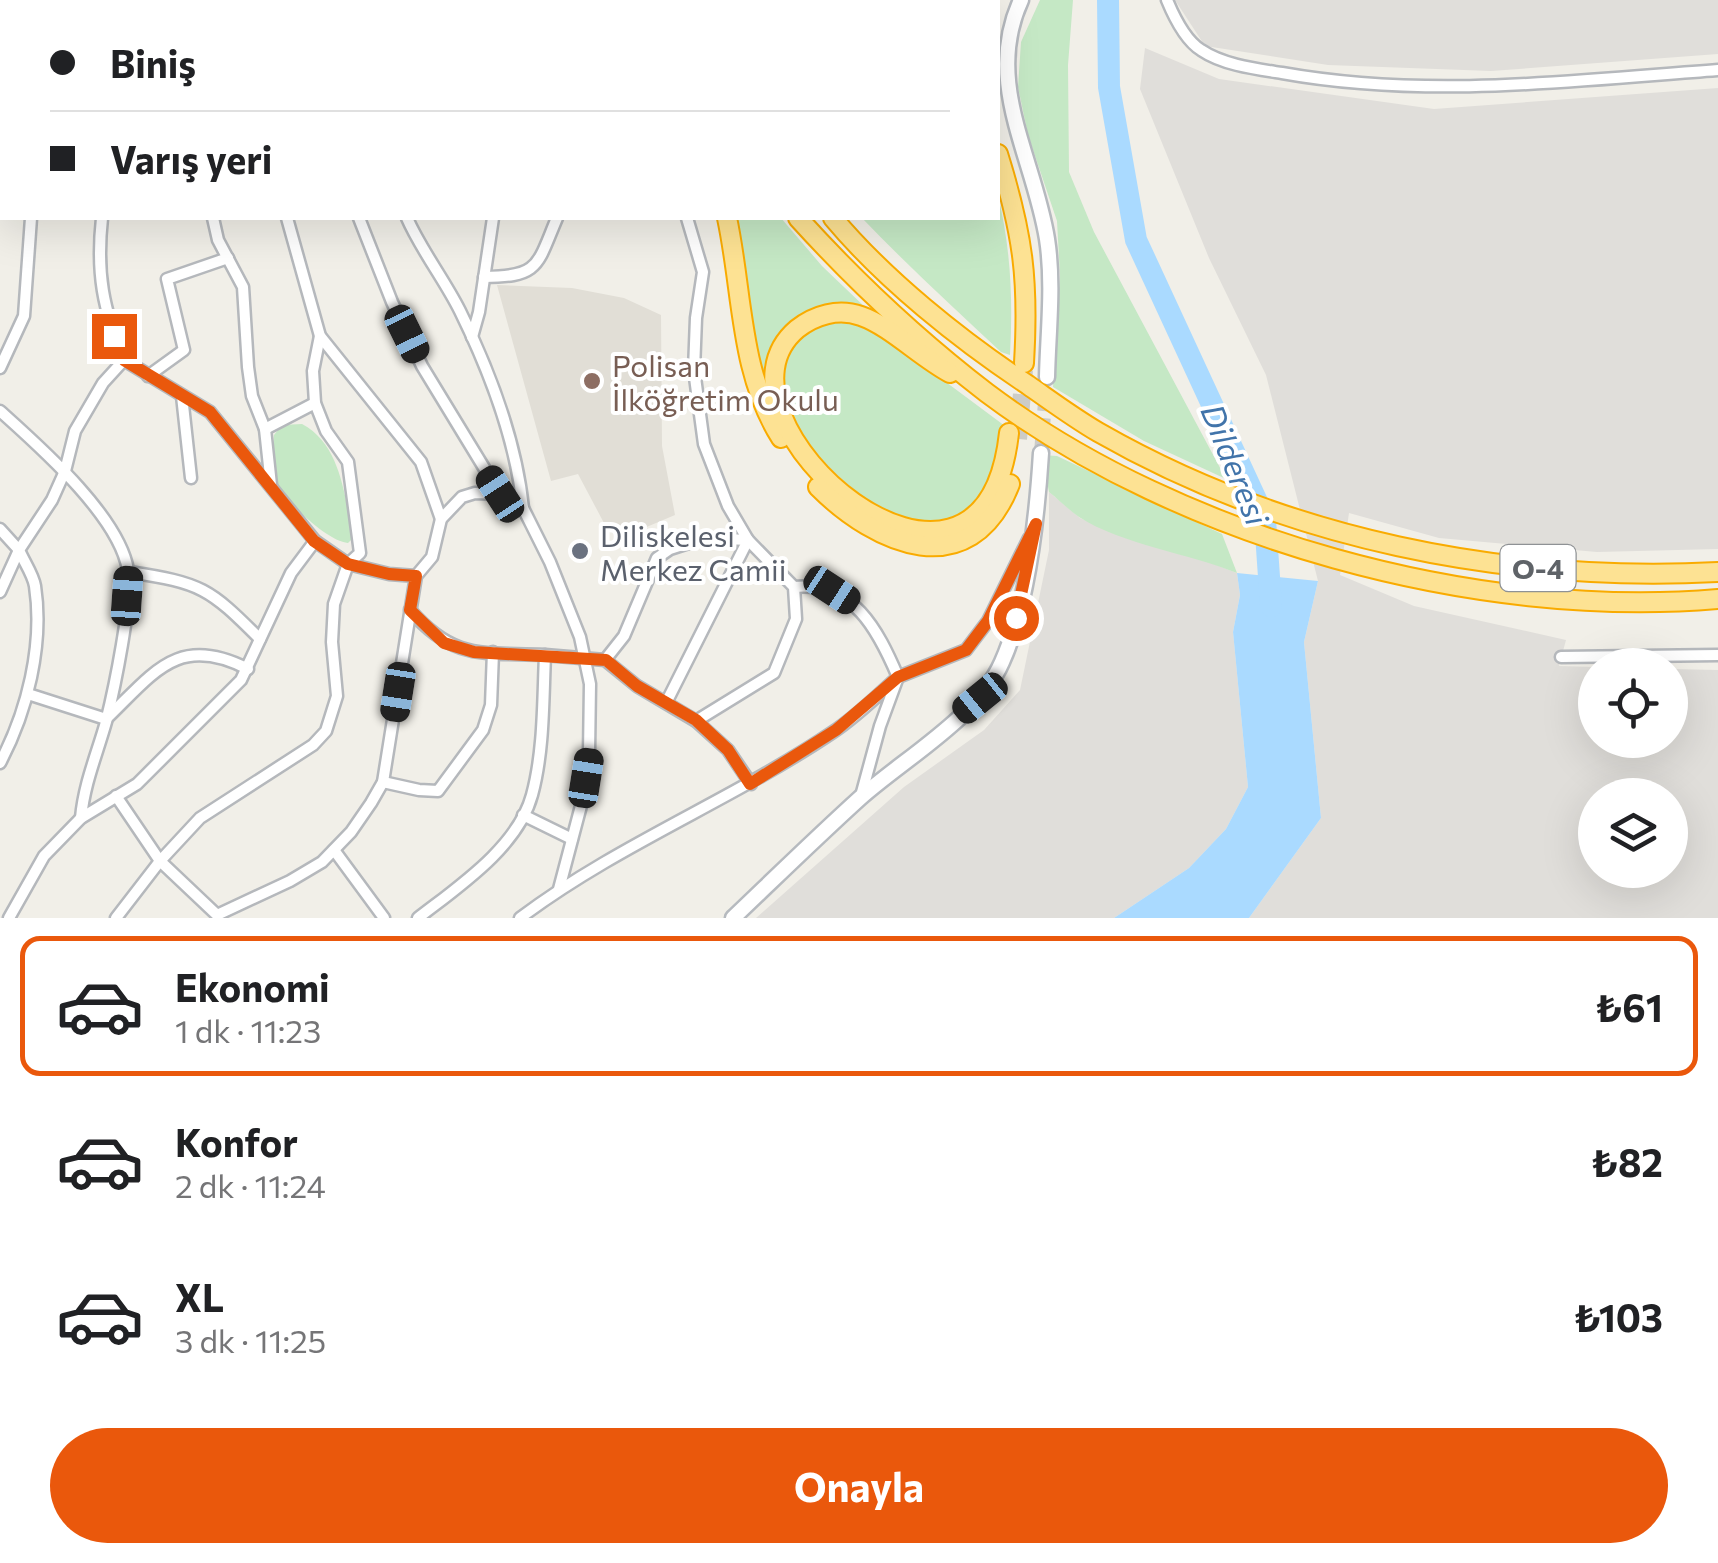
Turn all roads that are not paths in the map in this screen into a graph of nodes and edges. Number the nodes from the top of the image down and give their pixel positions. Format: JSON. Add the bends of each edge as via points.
{"nodes":[{"id":1,"x":1021,"y":0,"type":"edge"},
{"id":2,"x":1167,"y":0,"type":"edge"},
{"id":3,"x":1718,"y":70,"type":"edge"},
{"id":4,"x":1000,"y":161,"type":"edge"},
{"id":5,"x":1000,"y":188,"type":"edge"},
{"id":6,"x":31,"y":220,"type":"edge"},
{"id":7,"x":102,"y":220,"type":"edge"},
{"id":8,"x":213,"y":220,"type":"edge"},
{"id":9,"x":287,"y":220,"type":"edge"},
{"id":10,"x":359,"y":220,"type":"edge"},
{"id":11,"x":409,"y":220,"type":"edge"},
{"id":12,"x":493,"y":220,"type":"edge"},
{"id":13,"x":556,"y":220,"type":"edge"},
{"id":14,"x":687,"y":220,"type":"edge"},
{"id":15,"x":727,"y":220,"type":"edge"},
{"id":16,"x":800,"y":220,"type":"edge"},
{"id":17,"x":835,"y":220,"type":"edge"},
{"id":18,"x":853,"y":220,"type":"edge"},
{"id":19,"x":228,"y":258,"type":"junction"},
{"id":20,"x":484,"y":278,"type":"junction"},
{"id":21,"x":320,"y":336,"type":"junction"},
{"id":22,"x":472,"y":337,"type":"junction"},
{"id":23,"x":124,"y":360,"type":"junction"},
{"id":24,"x":1013,"y":362,"type":"junction"},
{"id":25,"x":0,"y":368,"type":"edge"},
{"id":26,"x":148,"y":376,"type":"junction"},
{"id":27,"x":1047,"y":377,"type":"tunnel mouth"},
{"id":28,"x":990,"y":395,"type":"junction"},
{"id":29,"x":182,"y":396,"type":"junction"},
{"id":30,"x":315,"y":403,"type":"junction"},
{"id":31,"x":0,"y":411,"type":"edge"},
{"id":32,"x":265,"y":429,"type":"junction"},
{"id":33,"x":1040,"y":453,"type":"tunnel mouth"},
{"id":34,"x":65,"y":471,"type":"junction"},
{"id":35,"x":191,"y":478,"type":"dead end"},
{"id":36,"x":271,"y":486,"type":"junction"},
{"id":37,"x":500,"y":494,"type":"junction"},
{"id":38,"x":523,"y":508,"type":"junction"},
{"id":39,"x":441,"y":520,"type":"junction"},
{"id":40,"x":1036,"y":524,"type":"junction"},
{"id":41,"x":0,"y":530,"type":"edge"},
{"id":42,"x":748,"y":540,"type":"junction"},
{"id":43,"x":314,"y":541,"type":"junction"},
{"id":44,"x":19,"y":550,"type":"junction"},
{"id":45,"x":348,"y":564,"type":"junction"},
{"id":46,"x":129,"y":572,"type":"junction"},
{"id":47,"x":1718,"y":572,"type":"edge"},
{"id":48,"x":416,"y":576,"type":"junction"},
{"id":49,"x":794,"y":587,"type":"junction"},
{"id":50,"x":0,"y":592,"type":"edge"},
{"id":51,"x":1718,"y":598,"type":"edge"},
{"id":52,"x":410,"y":610,"type":"junction"},
{"id":53,"x":260,"y":640,"type":"junction"},
{"id":54,"x":493,"y":652,"type":"junction"},
{"id":55,"x":545,"y":655,"type":"junction"},
{"id":56,"x":1718,"y":655,"type":"edge"},
{"id":57,"x":1561,"y":657,"type":"dead end"},
{"id":58,"x":585,"y":659,"type":"junction"},
{"id":59,"x":606,"y":660,"type":"junction"},
{"id":60,"x":248,"y":669,"type":"junction"},
{"id":61,"x":898,"y":677,"type":"junction"},
{"id":62,"x":28,"y":694,"type":"junction"},
{"id":63,"x":666,"y":701,"type":"junction"},
{"id":64,"x":106,"y":719,"type":"junction"},
{"id":65,"x":696,"y":720,"type":"junction"},
{"id":66,"x":0,"y":762,"type":"edge"},
{"id":67,"x":383,"y":782,"type":"junction"},
{"id":68,"x":750,"y":784,"type":"junction"},
{"id":69,"x":116,"y":796,"type":"junction"},
{"id":70,"x":861,"y":797,"type":"junction"},
{"id":71,"x":523,"y":814,"type":"junction"},
{"id":72,"x":81,"y":818,"type":"junction"},
{"id":73,"x":572,"y":839,"type":"junction"},
{"id":74,"x":334,"y":850,"type":"junction"},
{"id":75,"x":160,"y":861,"type":"junction"},
{"id":76,"x":558,"y":889,"type":"junction"},
{"id":77,"x":0,"y":906,"type":"edge"},
{"id":78,"x":10,"y":916,"type":"edge"},
{"id":79,"x":216,"y":917,"type":"edge"},
{"id":80,"x":116,"y":918,"type":"edge"},
{"id":81,"x":384,"y":918,"type":"edge"},
{"id":82,"x":418,"y":918,"type":"edge"},
{"id":83,"x":520,"y":918,"type":"edge"},
{"id":84,"x":732,"y":918,"type":"edge"}],
"edges":[{"from":1,"to":27,"type":"main road","via":[[1005,66],[1009,104],[1047,240]]},
{"from":2,"to":3,"type":"street","via":[[1200,50],[1242,66],[1317,80],[1462,89]]},
{"from":4,"to":24,"type":"highway","via":[[1022,237],[1026,281]]},
{"from":5,"to":24,"type":"highway","via":[[1018,279]]},
{"from":6,"to":25,"type":"street","via":[[24,316]]},
{"from":7,"to":23,"type":"street","via":[[105,312]]},
{"from":8,"to":19,"type":"street"},
{"from":9,"to":21,"type":"street"},
{"from":10,"to":37,"type":"street","via":[[422,366]]},
{"from":11,"to":22,"type":"street"},
{"from":12,"to":20,"type":"street"},
{"from":13,"to":20,"type":"street","via":[[531,270],[516,278]]},
{"from":14,"to":42,"type":"street","via":[[703,272],[694,370],[704,444]]},
{"from":15,"to":28,"type":"highway","via":[[751,371],[768,418],[836,504],[871,529],[899,543],[932,547],[976,532],[1004,500],[1016,463],[1014,436],[994,494],[960,524],[918,532],[890,525],[826,478],[780,414],[772,369],[789,337],[812,318],[859,315]]},
{"from":16,"to":28,"type":"highway","number":"O-4","via":[[903,326]]},
{"from":17,"to":24,"type":"highway","number":"O-4","via":[[934,317]]},
{"from":18,"to":24,"type":"highway"},
{"from":19,"to":26,"type":"street","via":[[167,279],[184,350]]},
{"from":19,"to":32,"type":"street","via":[[243,287],[252,396]]},
{"from":20,"to":22,"type":"street"},
{"from":21,"to":30,"type":"street"},
{"from":21,"to":39,"type":"street","via":[[421,462]]},
{"from":22,"to":38,"type":"street","via":[[519,472]]},
{"from":23,"to":26,"type":"street"},
{"from":23,"to":34,"type":"street","via":[[75,432]]},
{"from":24,"to":47,"type":"highway","number":"O-4","via":[[1096,430],[1176,472],[1276,512],[1466,562],[1638,575]]},
{"from":26,"to":29,"type":"street"},
{"from":28,"to":51,"type":"highway","number":"O-4","via":[[1075,450],[1187,506],[1369,568],[1500,594],[1602,602]]},
{"from":29,"to":35,"type":"street"},
{"from":29,"to":36,"type":"street","via":[[210,412]]},
{"from":30,"to":32,"type":"street"},
{"from":30,"to":45,"type":"street","via":[[348,462],[360,554]]},
{"from":31,"to":34,"type":"street"},
{"from":32,"to":36,"type":"street"},
{"from":33,"to":40,"type":"main road"},
{"from":34,"to":44,"type":"street"},
{"from":34,"to":46,"type":"street","via":[[120,546]]},
{"from":36,"to":43,"type":"street"},
{"from":37,"to":38,"type":"street"},
{"from":37,"to":39,"type":"street","via":[[462,497]]},
{"from":38,"to":58,"type":"street"},
{"from":39,"to":48,"type":"street","via":[[432,557]]},
{"from":40,"to":61,"type":"street","via":[[988,621],[966,650]]},
{"from":40,"to":70,"type":"main road","via":[[1002,662],[980,698]]},
{"from":41,"to":44,"type":"street"},
{"from":42,"to":49,"type":"street"},
{"from":42,"to":59,"type":"street","via":[[704,538],[657,558],[624,636]]},
{"from":42,"to":63,"type":"street"},
{"from":43,"to":45,"type":"street"},
{"from":43,"to":53,"type":"street"},
{"from":44,"to":50,"type":"street"},
{"from":44,"to":62,"type":"street","via":[[35,583]]},
{"from":45,"to":48,"type":"street"},
{"from":45,"to":75,"type":"street","via":[[334,604],[338,696],[326,731],[200,818]]},
{"from":46,"to":53,"type":"street","via":[[204,589]]},
{"from":46,"to":64,"type":"street"},
{"from":48,"to":52,"type":"street"},
{"from":49,"to":61,"type":"street","via":[[832,590],[854,604]]},
{"from":49,"to":65,"type":"street","via":[[796,618],[774,673]]},
{"from":52,"to":54,"type":"street","via":[[444,643]]},
{"from":52,"to":67,"type":"street"},
{"from":53,"to":60,"type":"street"},
{"from":54,"to":55,"type":"street"},
{"from":54,"to":67,"type":"street","via":[[491,706],[482,730],[438,790]]},
{"from":55,"to":58,"type":"street"},
{"from":55,"to":71,"type":"street","via":[[532,796]]},
{"from":56,"to":57,"type":"street"},
{"from":58,"to":59,"type":"street"},
{"from":58,"to":73,"type":"street","via":[[590,752]]},
{"from":59,"to":63,"type":"street"},
{"from":60,"to":64,"type":"street","via":[[216,655],[185,654]]},
{"from":60,"to":69,"type":"street","via":[[137,784]]},
{"from":61,"to":68,"type":"street","via":[[836,730]]},
{"from":61,"to":70,"type":"street"},
{"from":62,"to":64,"type":"street"},
{"from":62,"to":66,"type":"street"},
{"from":63,"to":65,"type":"street"},
{"from":64,"to":72,"type":"street"},
{"from":65,"to":68,"type":"street","via":[[728,750]]},
{"from":67,"to":74,"type":"street"},
{"from":68,"to":76,"type":"street"},
{"from":69,"to":72,"type":"street"},
{"from":69,"to":75,"type":"street"},
{"from":70,"to":84,"type":"main road"},
{"from":71,"to":73,"type":"street"},
{"from":71,"to":82,"type":"street","via":[[480,870]]},
{"from":72,"to":78,"type":"street","via":[[44,856]]},
{"from":73,"to":76,"type":"street"},
{"from":74,"to":79,"type":"street","via":[[290,882]]},
{"from":74,"to":81,"type":"street"},
{"from":75,"to":79,"type":"street"},
{"from":75,"to":80,"type":"street"},
{"from":76,"to":83,"type":"street"},
{"from":77,"to":78,"type":"street"}]}
